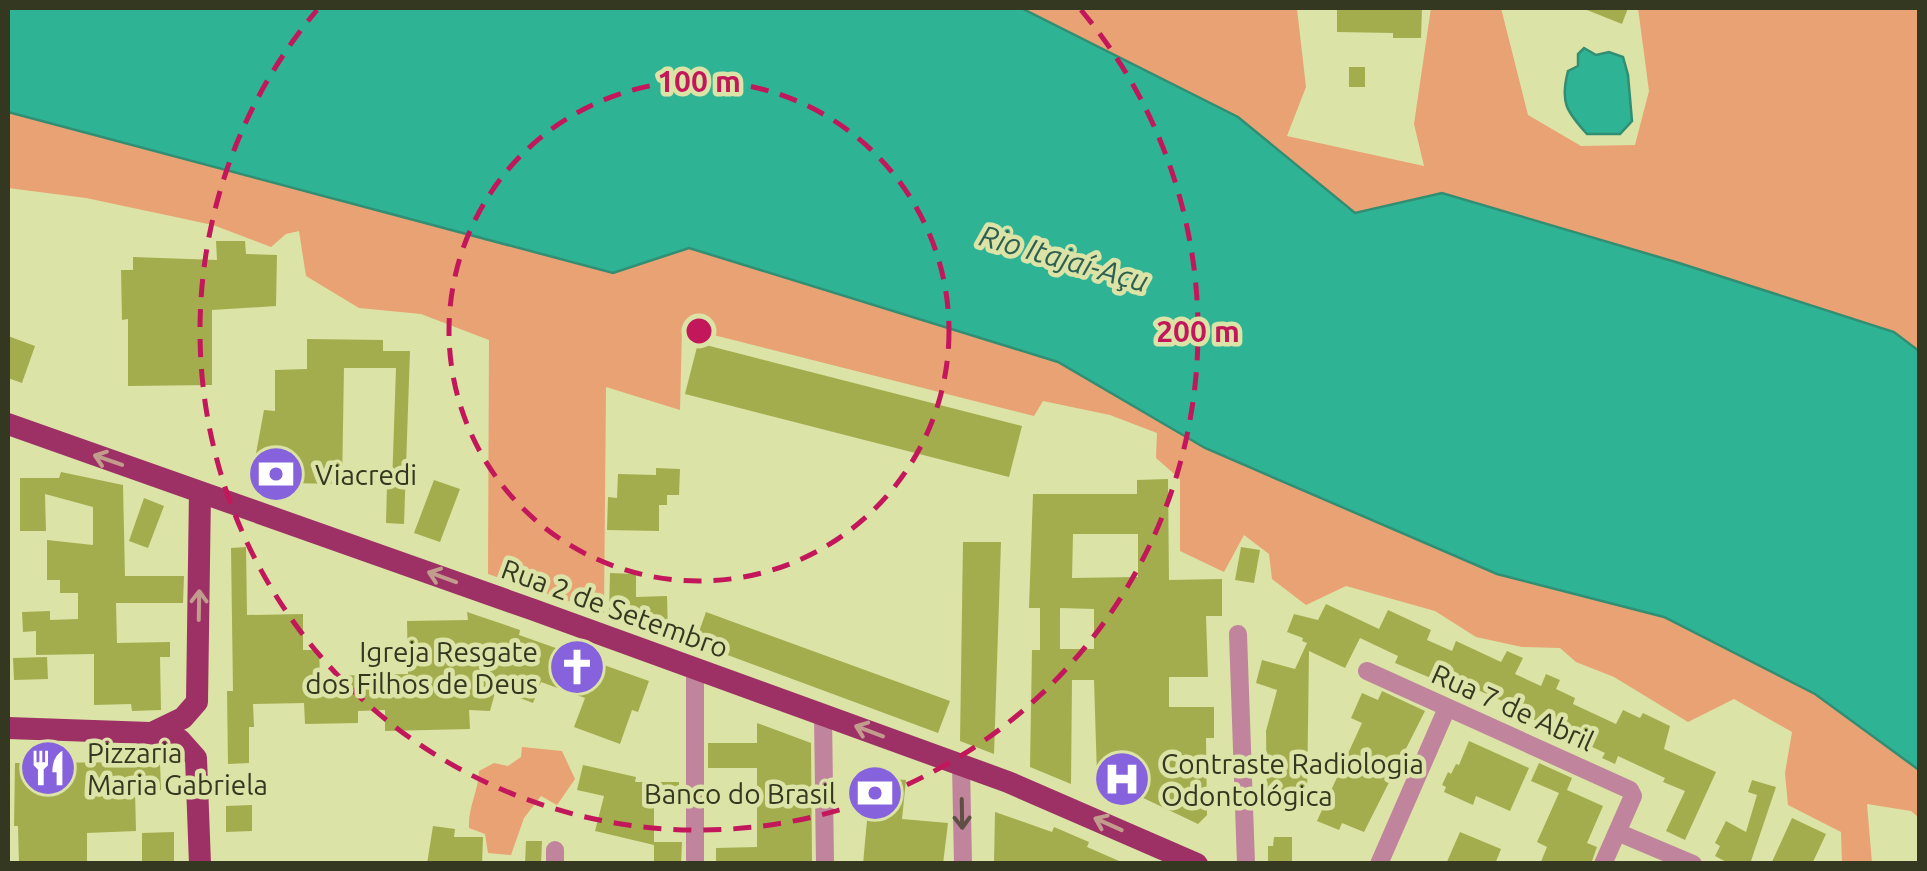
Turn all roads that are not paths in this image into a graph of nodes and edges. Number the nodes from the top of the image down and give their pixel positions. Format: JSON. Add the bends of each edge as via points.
{"nodes":[{"id":1,"x":8,"y":424,"type":"edge"},
{"id":2,"x":200,"y":492,"type":"junction"},
{"id":3,"x":1238,"y":634,"type":"dead end"},
{"id":4,"x":695,"y":668,"type":"junction"},
{"id":5,"x":1368,"y":671,"type":"dead end"},
{"id":6,"x":1447,"y":708,"type":"junction"},
{"id":7,"x":823,"y":715,"type":"junction"},
{"id":8,"x":8,"y":728,"type":"edge"},
{"id":9,"x":150,"y":733,"type":"junction"},
{"id":10,"x":961,"y":765,"type":"junction"},
{"id":11,"x":1618,"y":832,"type":"junction"},
{"id":12,"x":200,"y":864,"type":"edge"},
{"id":13,"x":695,"y":864,"type":"edge"},
{"id":14,"x":825,"y":864,"type":"edge"},
{"id":15,"x":962,"y":864,"type":"edge"},
{"id":16,"x":1197,"y":864,"type":"edge"},
{"id":17,"x":1246,"y":864,"type":"edge"},
{"id":18,"x":1379,"y":864,"type":"edge"},
{"id":19,"x":1604,"y":864,"type":"edge"},
{"id":20,"x":1693,"y":864,"type":"edge"}],
"edges":[{"from":2,"to":1,"type":"main road","name":"Rua 2 de Setembro","one_way":true},
{"from":4,"to":2,"type":"main road","name":"Rua 2 de Setembro","one_way":true},
{"from":9,"to":2,"type":"main road","one_way":true,"via":[[183,718],[196,702]]},
{"from":3,"to":17,"type":"street"},
{"from":4,"to":7,"type":"main road","name":"Rua 2 de Setembro"},
{"from":4,"to":13,"type":"street"},
{"from":5,"to":6,"type":"street","name":"Rua 7 de Abril"},
{"from":6,"to":11,"type":"street","name":"Rua 7 de Abril","via":[[1630,790]]},
{"from":6,"to":18,"type":"street"},
{"from":10,"to":7,"type":"main road","name":"Rua 2 de Setembro","one_way":true},
{"from":7,"to":14,"type":"street"},
{"from":8,"to":9,"type":"main road"},
{"from":9,"to":12,"type":"main road","via":[[180,740],[196,758]]},
{"from":10,"to":15,"type":"street","one_way":true},
{"from":16,"to":10,"type":"main road","name":"Rua 2 de Setembro","one_way":true},
{"from":11,"to":19,"type":"street"},
{"from":11,"to":20,"type":"street"}]}
